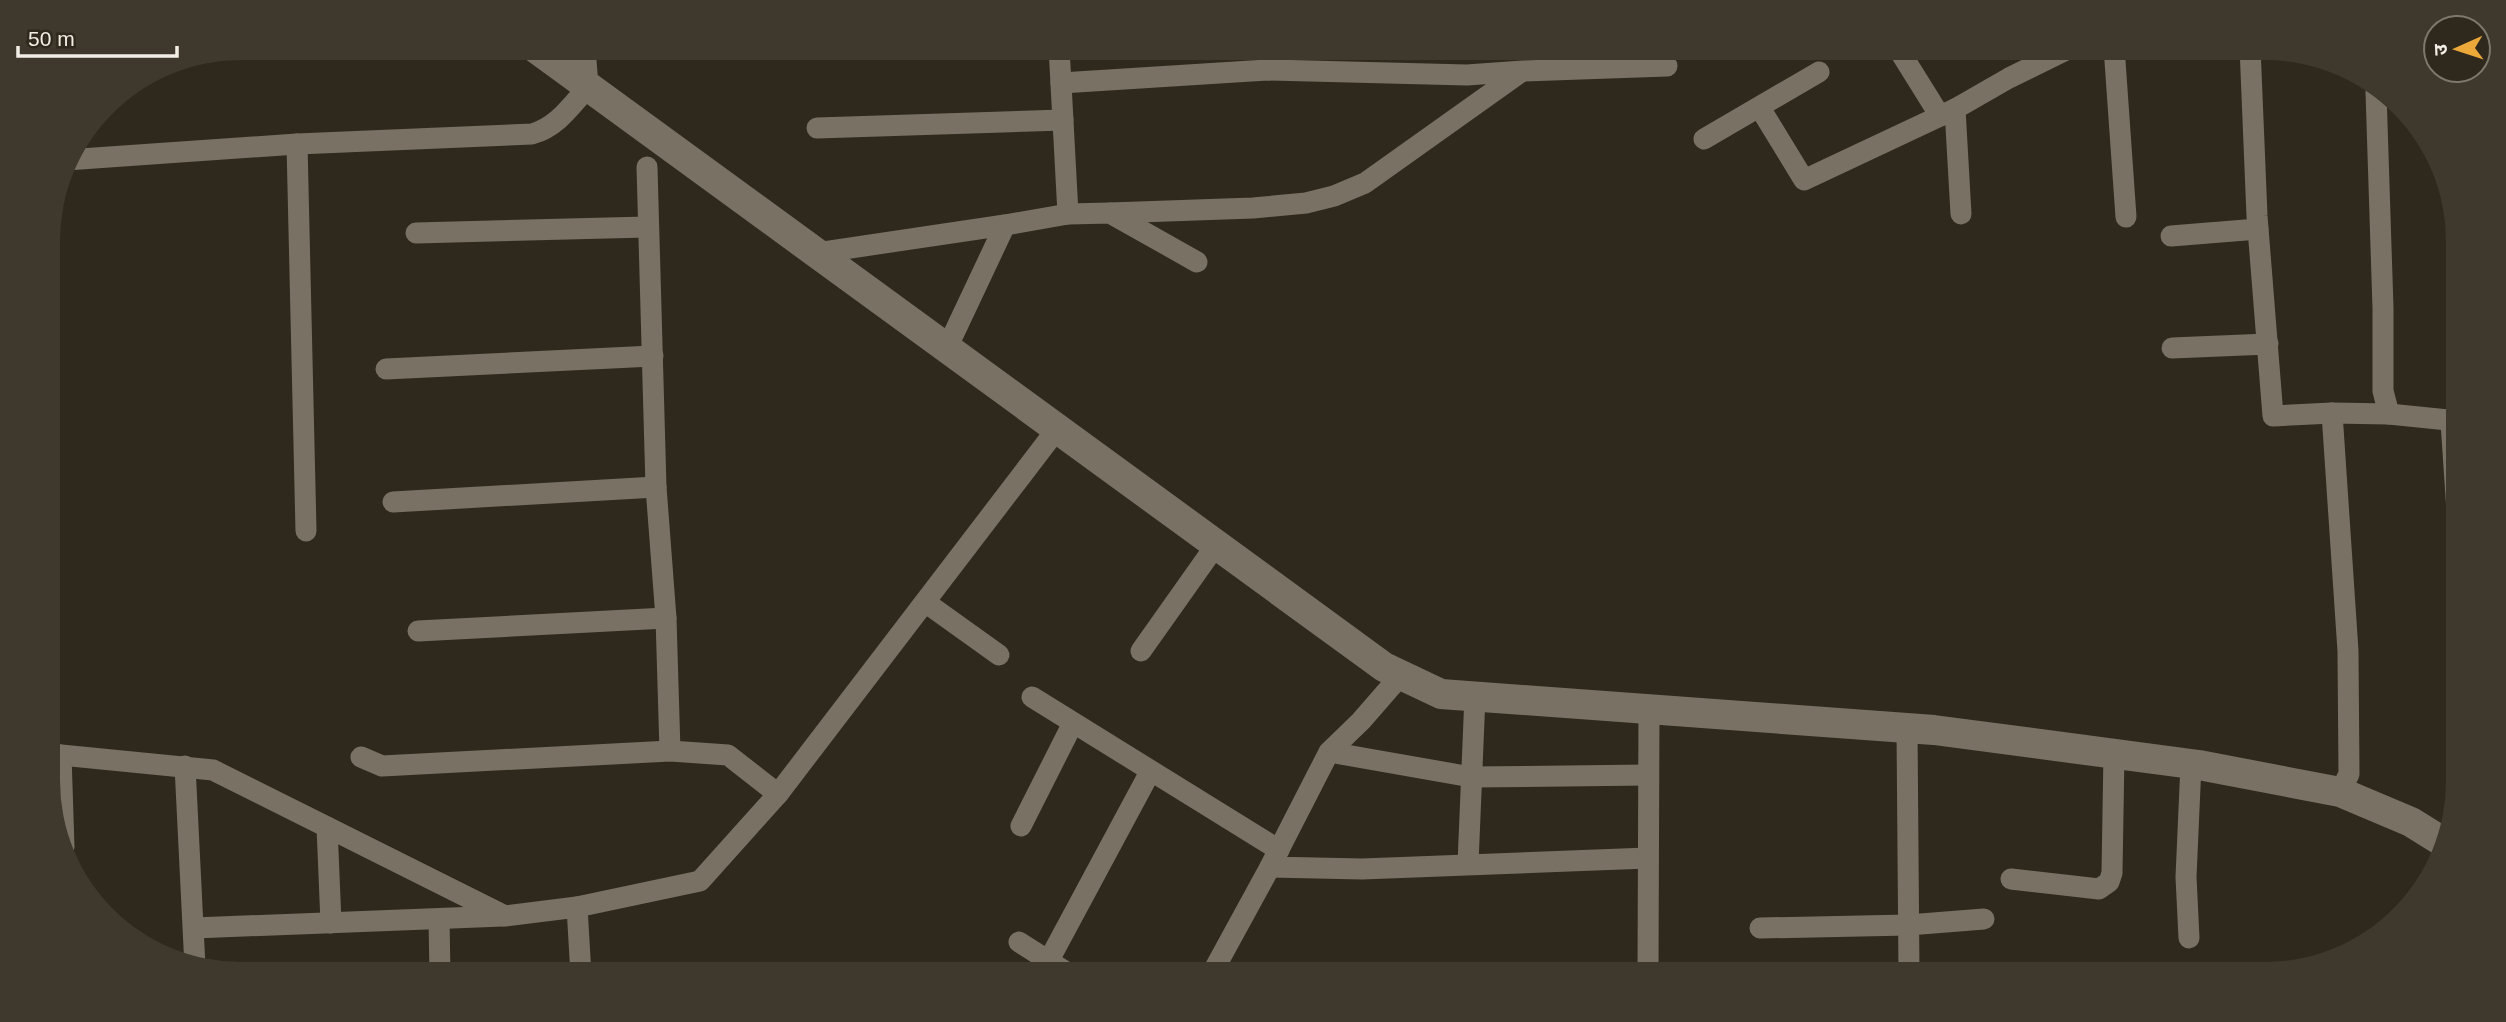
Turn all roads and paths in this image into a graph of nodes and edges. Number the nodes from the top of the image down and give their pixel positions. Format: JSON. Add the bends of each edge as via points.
{"nodes":[{"id":1,"x":550,"y":59,"type":"edge"},
{"id":2,"x":586,"y":59,"type":"edge"},
{"id":3,"x":1060,"y":59,"type":"edge"},
{"id":4,"x":1906,"y":59,"type":"edge"},
{"id":5,"x":2047,"y":59,"type":"edge"},
{"id":6,"x":2115,"y":59,"type":"edge"},
{"id":7,"x":2250,"y":59,"type":"edge"},
{"id":8,"x":1667,"y":66,"type":"dead end"},
{"id":9,"x":1523,"y":71,"type":"junction"},
{"id":10,"x":1819,"y":72,"type":"dead end"},
{"id":11,"x":1061,"y":83,"type":"junction"},
{"id":12,"x":588,"y":87,"type":"junction"},
{"id":13,"x":2376,"y":97,"type":"edge"},
{"id":14,"x":1760,"y":108,"type":"junction"},
{"id":15,"x":1948,"y":113,"type":"junction"},
{"id":16,"x":1063,"y":120,"type":"junction"},
{"id":17,"x":817,"y":128,"type":"dead end"},
{"id":18,"x":1704,"y":139,"type":"dead end"},
{"id":19,"x":664,"y":142,"type":"junction"},
{"id":20,"x":297,"y":144,"type":"junction"},
{"id":21,"x":79,"y":159,"type":"edge"},
{"id":22,"x":1068,"y":214,"type":"junction"},
{"id":23,"x":1110,"y":214,"type":"junction"},
{"id":24,"x":1961,"y":214,"type":"dead end"},
{"id":25,"x":2126,"y":217,"type":"dead end"},
{"id":26,"x":1005,"y":225,"type":"junction"},
{"id":27,"x":647,"y":227,"type":"junction"},
{"id":28,"x":2258,"y":229,"type":"junction"},
{"id":29,"x":416,"y":233,"type":"dead end"},
{"id":30,"x":2171,"y":236,"type":"dead end"},
{"id":31,"x":817,"y":253,"type":"junction"},
{"id":32,"x":1197,"y":262,"type":"dead end"},
{"id":33,"x":2267,"y":344,"type":"junction"},
{"id":34,"x":947,"y":348,"type":"junction"},
{"id":35,"x":2172,"y":348,"type":"dead end"},
{"id":36,"x":653,"y":356,"type":"junction"},
{"id":37,"x":386,"y":369,"type":"dead end"},
{"id":38,"x":2332,"y":413,"type":"junction"},
{"id":39,"x":2389,"y":414,"type":"junction"},
{"id":40,"x":2446,"y":420,"type":"edge"},
{"id":41,"x":1058,"y":429,"type":"junction"},
{"id":42,"x":656,"y":487,"type":"junction"},
{"id":43,"x":393,"y":502,"type":"dead end"},
{"id":44,"x":306,"y":531,"type":"dead end"},
{"id":45,"x":1216,"y":545,"type":"junction"},
{"id":46,"x":925,"y":602,"type":"junction"},
{"id":47,"x":666,"y":618,"type":"junction"},
{"id":48,"x":418,"y":631,"type":"dead end"},
{"id":49,"x":1141,"y":651,"type":"dead end"},
{"id":50,"x":999,"y":655,"type":"dead end"},
{"id":51,"x":1401,"y":675,"type":"junction"},
{"id":52,"x":1475,"y":696,"type":"junction"},
{"id":53,"x":1032,"y":697,"type":"dead end"},
{"id":54,"x":1648,"y":709,"type":"junction"},
{"id":55,"x":1073,"y":723,"type":"junction"},
{"id":56,"x":1907,"y":728,"type":"junction"},
{"id":57,"x":670,"y":751,"type":"junction"},
{"id":58,"x":1329,"y":752,"type":"junction"},
{"id":59,"x":2114,"y":753,"type":"junction"},
{"id":60,"x":59,"y":755,"type":"edge"},
{"id":61,"x":360,"y":757,"type":"dead end"},
{"id":62,"x":2191,"y":764,"type":"junction"},
{"id":63,"x":185,"y":766,"type":"junction"},
{"id":64,"x":1150,"y":772,"type":"junction"},
{"id":65,"x":1648,"y":775,"type":"junction"},
{"id":66,"x":1471,"y":777,"type":"junction"},
{"id":67,"x":2340,"y":792,"type":"junction"},
{"id":68,"x":778,"y":794,"type":"junction"},
{"id":69,"x":1021,"y":826,"type":"dead end"},
{"id":70,"x":327,"y":827,"type":"junction"},
{"id":71,"x":2437,"y":838,"type":"edge"},
{"id":72,"x":1648,"y":858,"type":"junction"},
{"id":73,"x":1275,"y":859,"type":"junction"},
{"id":74,"x":1468,"y":864,"type":"junction"},
{"id":75,"x":2011,"y":879,"type":"dead end"},
{"id":76,"x":577,"y":907,"type":"junction"},
{"id":77,"x":505,"y":916,"type":"junction"},
{"id":78,"x":439,"y":919,"type":"junction"},
{"id":79,"x":1984,"y":919,"type":"dead end"},
{"id":80,"x":331,"y":923,"type":"junction"},
{"id":81,"x":1908,"y":925,"type":"junction"},
{"id":82,"x":194,"y":928,"type":"junction"},
{"id":83,"x":1760,"y":928,"type":"dead end"},
{"id":84,"x":2189,"y":938,"type":"dead end"},
{"id":85,"x":1019,"y":942,"type":"dead end"},
{"id":86,"x":195,"y":956,"type":"edge"},
{"id":87,"x":1049,"y":960,"type":"junction"},
{"id":88,"x":440,"y":962,"type":"edge"},
{"id":89,"x":580,"y":962,"type":"edge"},
{"id":90,"x":1052,"y":962,"type":"edge"},
{"id":91,"x":1218,"y":962,"type":"edge"},
{"id":92,"x":1647,"y":962,"type":"edge"},
{"id":93,"x":1909,"y":962,"type":"edge"}],
"edges":[{"from":1,"to":12,"type":"street"},
{"from":2,"to":12,"type":"street"},
{"from":3,"to":11,"type":"street"},
{"from":4,"to":15,"type":"street"},
{"from":5,"to":15,"type":"street"},
{"from":6,"to":25,"type":"street"},
{"from":7,"to":28,"type":"street"},
{"from":8,"to":9,"type":"street"},
{"from":9,"to":11,"type":"street","via":[[1466,75],[1267,70]]},
{"from":9,"to":23,"type":"street","via":[[1364,183],[1334,196],[1252,208]]},
{"from":10,"to":14,"type":"street"},
{"from":11,"to":16,"type":"street"},
{"from":12,"to":19,"type":"street"},
{"from":12,"to":20,"type":"street","via":[[546,130],[532,134]]},
{"from":13,"to":39,"type":"street","via":[[2383,391]]},
{"from":14,"to":15,"type":"street","via":[[1804,180]]},
{"from":14,"to":18,"type":"street"},
{"from":15,"to":24,"type":"street"},
{"from":16,"to":17,"type":"street"},
{"from":16,"to":22,"type":"street"},
{"from":19,"to":27,"type":"street","via":[[647,167]]},
{"from":19,"to":31,"type":"street"},
{"from":20,"to":21,"type":"street"},
{"from":20,"to":44,"type":"street"},
{"from":22,"to":23,"type":"street"},
{"from":22,"to":26,"type":"street"},
{"from":23,"to":32,"type":"street"},
{"from":26,"to":31,"type":"street"},
{"from":26,"to":34,"type":"street"},
{"from":27,"to":29,"type":"street"},
{"from":27,"to":36,"type":"street"},
{"from":28,"to":30,"type":"street"},
{"from":28,"to":33,"type":"street"},
{"from":31,"to":34,"type":"street"},
{"from":33,"to":35,"type":"street"},
{"from":33,"to":38,"type":"street","via":[[2273,416]]},
{"from":34,"to":41,"type":"street"},
{"from":36,"to":37,"type":"street"},
{"from":36,"to":42,"type":"street"},
{"from":38,"to":39,"type":"street"},
{"from":38,"to":67,"type":"street","via":[[2348,651],[2349,774]]},
{"from":39,"to":40,"type":"street"},
{"from":41,"to":45,"type":"street"},
{"from":41,"to":46,"type":"street"},
{"from":42,"to":43,"type":"street"},
{"from":42,"to":47,"type":"street"},
{"from":45,"to":49,"type":"street"},
{"from":45,"to":51,"type":"street"},
{"from":46,"to":50,"type":"street"},
{"from":46,"to":68,"type":"street"},
{"from":47,"to":48,"type":"street"},
{"from":47,"to":57,"type":"street"},
{"from":51,"to":52,"type":"street","via":[[1441,694]]},
{"from":51,"to":58,"type":"street"},
{"from":52,"to":54,"type":"street"},
{"from":52,"to":66,"type":"street"},
{"from":53,"to":55,"type":"street"},
{"from":54,"to":56,"type":"street"},
{"from":54,"to":65,"type":"street"},
{"from":55,"to":64,"type":"street"},
{"from":55,"to":69,"type":"street"},
{"from":56,"to":59,"type":"street"},
{"from":56,"to":81,"type":"street"},
{"from":57,"to":61,"type":"street","via":[[382,766]]},
{"from":57,"to":68,"type":"street","via":[[728,755]]},
{"from":58,"to":66,"type":"street"},
{"from":58,"to":73,"type":"street"},
{"from":59,"to":62,"type":"street"},
{"from":59,"to":75,"type":"street","via":[[2109,883],[2099,889]]},
{"from":60,"to":63,"type":"street"},
{"from":62,"to":67,"type":"street"},
{"from":62,"to":84,"type":"street","via":[[2186,877]]},
{"from":63,"to":70,"type":"street","via":[[213,770]]},
{"from":63,"to":82,"type":"street"},
{"from":64,"to":73,"type":"street"},
{"from":64,"to":87,"type":"street"},
{"from":65,"to":66,"type":"street"},
{"from":65,"to":72,"type":"street"},
{"from":66,"to":74,"type":"street"},
{"from":67,"to":71,"type":"street"},
{"from":68,"to":76,"type":"street","via":[[701,881]]},
{"from":70,"to":77,"type":"street"},
{"from":70,"to":80,"type":"street"},
{"from":72,"to":74,"type":"street"},
{"from":72,"to":92,"type":"street"},
{"from":73,"to":74,"type":"street","via":[[1362,869]]},
{"from":73,"to":91,"type":"street"},
{"from":76,"to":77,"type":"street"},
{"from":76,"to":89,"type":"street"},
{"from":77,"to":78,"type":"street"},
{"from":78,"to":80,"type":"street"},
{"from":78,"to":88,"type":"street"},
{"from":79,"to":81,"type":"street"},
{"from":80,"to":82,"type":"street"},
{"from":81,"to":83,"type":"street"},
{"from":81,"to":93,"type":"street"},
{"from":82,"to":86,"type":"street"},
{"from":85,"to":87,"type":"street"},
{"from":87,"to":90,"type":"street"}]}
